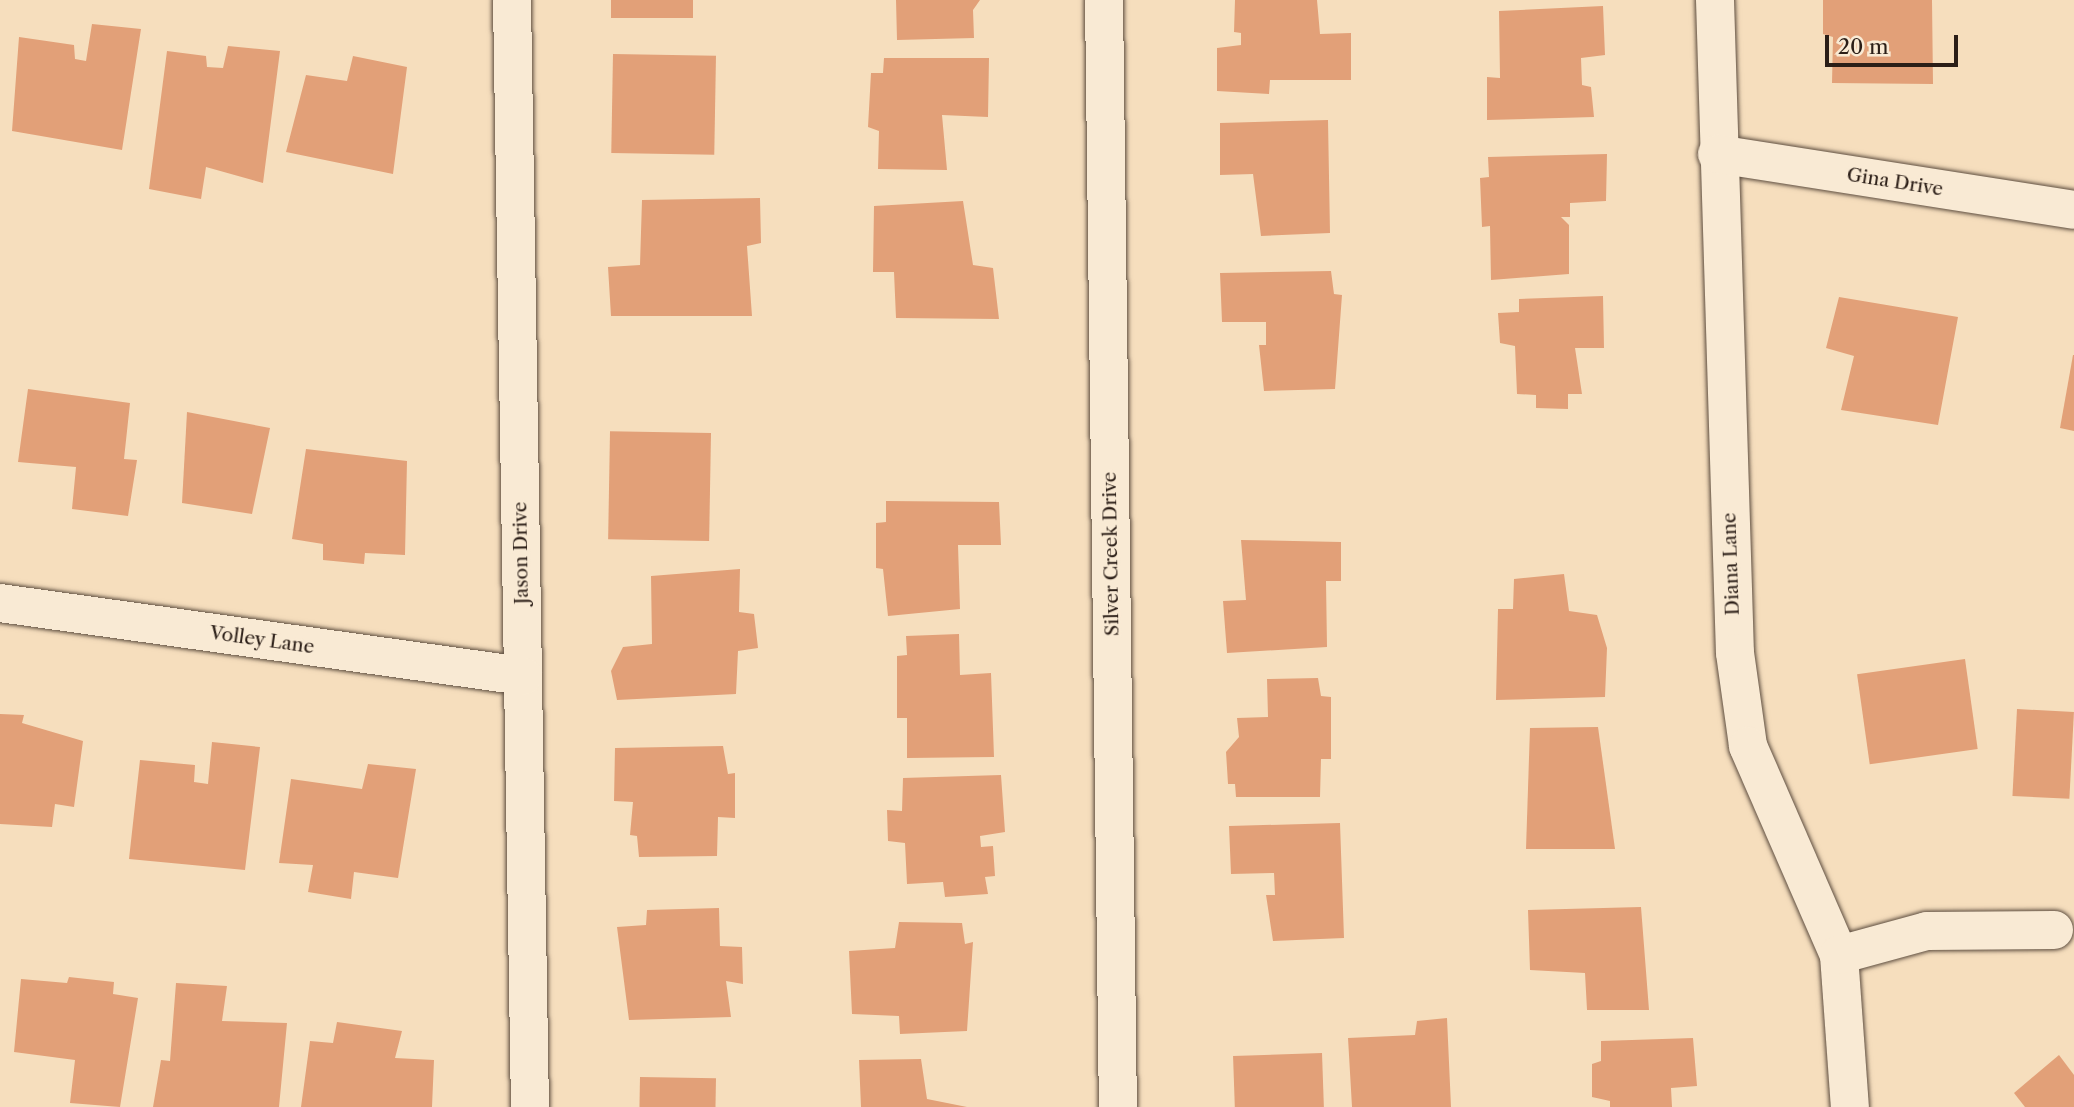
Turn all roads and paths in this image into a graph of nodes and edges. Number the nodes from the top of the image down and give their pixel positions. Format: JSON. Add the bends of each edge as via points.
{"nodes":[{"id":1,"x":512,"y":0,"type":"edge"},
{"id":2,"x":1104,"y":0,"type":"edge"},
{"id":3,"x":1715,"y":0,"type":"edge"},
{"id":4,"x":1717,"y":154,"type":"junction"},
{"id":5,"x":2074,"y":210,"type":"edge"},
{"id":6,"x":0,"y":603,"type":"edge"},
{"id":7,"x":523,"y":676,"type":"junction"},
{"id":8,"x":2054,"y":930,"type":"dead end"},
{"id":9,"x":1839,"y":955,"type":"junction"},
{"id":10,"x":530,"y":1107,"type":"edge"},
{"id":11,"x":1118,"y":1107,"type":"edge"},
{"id":12,"x":1850,"y":1107,"type":"edge"}],
"edges":[{"from":1,"to":7,"type":"street","name":"Jason Drive"},
{"from":2,"to":11,"type":"street","name":"Silver Creek Drive"},
{"from":3,"to":4,"type":"street","name":"Diana Lane"},
{"from":4,"to":5,"type":"street","name":"Gina Drive"},
{"from":4,"to":9,"type":"street","name":"Diana Lane","via":[[1735,653],[1748,746]]},
{"from":6,"to":7,"type":"street","name":"Volley Lane"},
{"from":7,"to":10,"type":"street","name":"Jason Drive"},
{"from":8,"to":9,"type":"street","via":[[1927,931]]},
{"from":9,"to":12,"type":"street","name":"Diana Lane"}]}
